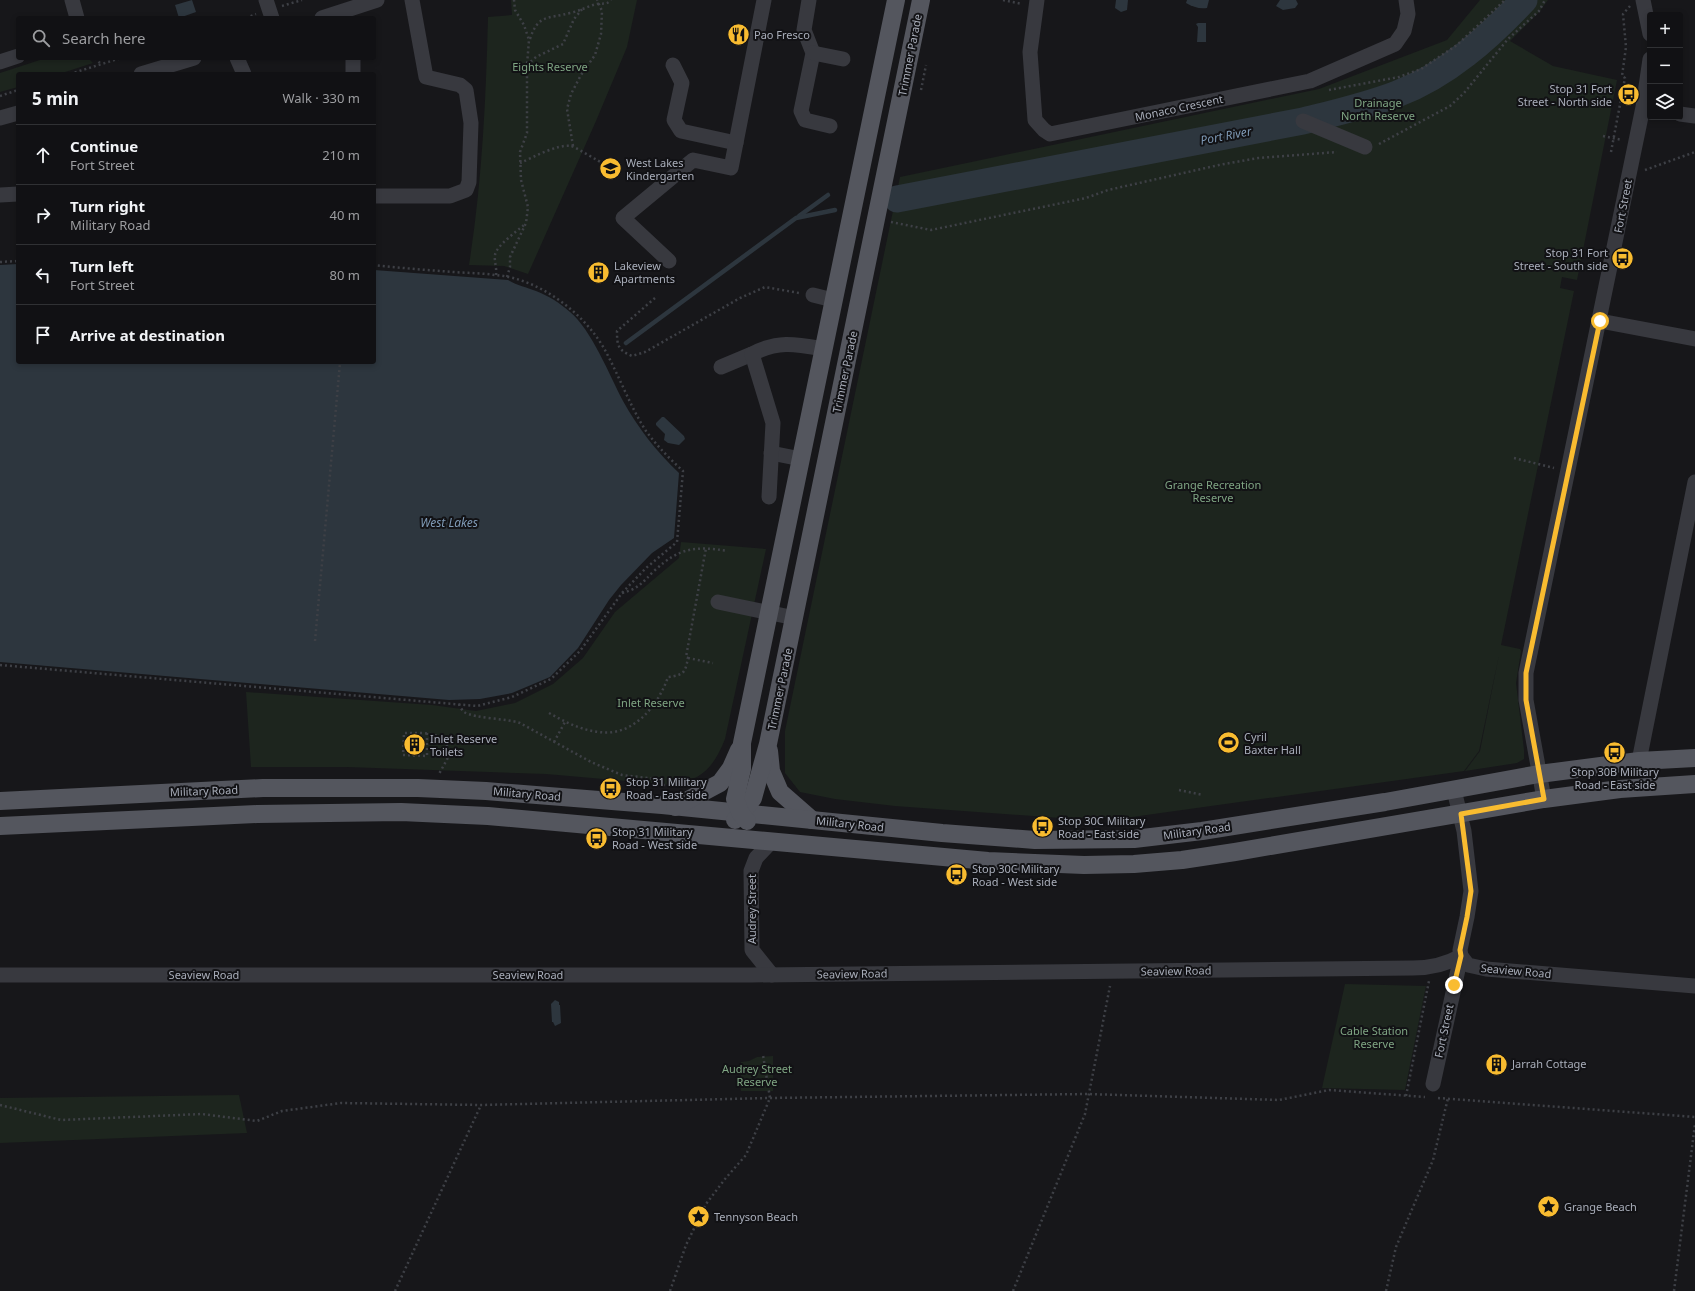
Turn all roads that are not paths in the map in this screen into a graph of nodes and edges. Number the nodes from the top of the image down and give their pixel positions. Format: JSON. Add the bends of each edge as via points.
{"nodes":[{"id":1,"x":72,"y":0,"type":"edge"},
{"id":2,"x":266,"y":0,"type":"edge"},
{"id":3,"x":377,"y":0,"type":"edge"},
{"id":4,"x":412,"y":0,"type":"edge"},
{"id":5,"x":764,"y":0,"type":"edge"},
{"id":6,"x":809,"y":0,"type":"edge"},
{"id":7,"x":896,"y":0,"type":"edge"},
{"id":8,"x":1406,"y":0,"type":"edge"},
{"id":9,"x":921,"y":1,"type":"edge"},
{"id":10,"x":1037,"y":3,"type":"edge"},
{"id":11,"x":1636,"y":3,"type":"edge"},
{"id":12,"x":352,"y":13,"type":"edge"},
{"id":13,"x":76,"y":16,"type":"edge"},
{"id":14,"x":271,"y":16,"type":"edge"},
{"id":15,"x":334,"y":16,"type":"edge"},
{"id":16,"x":1647,"y":27,"type":"edge"},
{"id":17,"x":813,"y":53,"type":"junction"},
{"id":18,"x":16,"y":57,"type":"edge"},
{"id":19,"x":843,"y":59,"type":"dead end"},
{"id":20,"x":187,"y":60,"type":"edge"},
{"id":21,"x":238,"y":60,"type":"edge"},
{"id":22,"x":353,"y":60,"type":"edge"},
{"id":23,"x":0,"y":62,"type":"edge"},
{"id":24,"x":673,"y":65,"type":"dead end"},
{"id":25,"x":148,"y":72,"type":"edge"},
{"id":26,"x":243,"y":72,"type":"edge"},
{"id":27,"x":353,"y":72,"type":"edge"},
{"id":28,"x":1648,"y":84,"type":"edge"},
{"id":29,"x":1646,"y":107,"type":"edge"},
{"id":30,"x":16,"y":114,"type":"edge"},
{"id":31,"x":1683,"y":114,"type":"edge"},
{"id":32,"x":1695,"y":116,"type":"edge"},
{"id":33,"x":0,"y":118,"type":"edge"},
{"id":34,"x":1303,"y":121,"type":"dead end"},
{"id":35,"x":830,"y":126,"type":"dead end"},
{"id":36,"x":736,"y":143,"type":"junction"},
{"id":37,"x":1365,"y":147,"type":"road end"},
{"id":38,"x":16,"y":194,"type":"edge"},
{"id":39,"x":0,"y":195,"type":"edge"},
{"id":40,"x":376,"y":196,"type":"edge"},
{"id":41,"x":669,"y":261,"type":"dead end"},
{"id":42,"x":813,"y":295,"type":"road end"},
{"id":43,"x":833,"y":300,"type":"junction"},
{"id":44,"x":1600,"y":321,"type":"junction"},
{"id":45,"x":1695,"y":339,"type":"edge"},
{"id":46,"x":824,"y":349,"type":"junction"},
{"id":47,"x":752,"y":354,"type":"junction"},
{"id":48,"x":721,"y":367,"type":"dead end"},
{"id":49,"x":772,"y":453,"type":"junction"},
{"id":50,"x":801,"y":459,"type":"junction"},
{"id":51,"x":1695,"y":482,"type":"edge"},
{"id":52,"x":769,"y":497,"type":"dead end"},
{"id":53,"x":718,"y":602,"type":"dead end"},
{"id":54,"x":769,"y":612,"type":"junction"},
{"id":55,"x":795,"y":618,"type":"junction"},
{"id":56,"x":742,"y":744,"type":"junction"},
{"id":57,"x":768,"y":744,"type":"junction"},
{"id":58,"x":1695,"y":758,"type":"edge"},
{"id":59,"x":1639,"y":761,"type":"junction"},
{"id":60,"x":1539,"y":774,"type":"junction"},
{"id":61,"x":1695,"y":784,"type":"edge"},
{"id":62,"x":1454,"y":790,"type":"junction"},
{"id":63,"x":1544,"y":799,"type":"junction"},
{"id":64,"x":0,"y":801,"type":"edge"},
{"id":65,"x":675,"y":807,"type":"junction"},
{"id":66,"x":741,"y":814,"type":"junction"},
{"id":67,"x":1461,"y":814,"type":"junction"},
{"id":68,"x":812,"y":820,"type":"junction"},
{"id":69,"x":0,"y":826,"type":"edge"},
{"id":70,"x":703,"y":834,"type":"junction"},
{"id":71,"x":771,"y":842,"type":"junction"},
{"id":72,"x":796,"y":843,"type":"junction"},
{"id":73,"x":1461,"y":956,"type":"junction"},
{"id":74,"x":0,"y":975,"type":"edge"},
{"id":75,"x":772,"y":975,"type":"junction"},
{"id":76,"x":1695,"y":986,"type":"edge"},
{"id":77,"x":1431,"y":1093,"type":"road end"}],
"edges":[{"from":1,"to":13,"type":"street"},
{"from":2,"to":14,"type":"street"},
{"from":3,"to":12,"type":"street"},
{"from":4,"to":40,"type":"street","via":[[426,77],[460,85],[466,90],[471,123],[469,182],[466,190],[450,196]]},
{"from":5,"to":36,"type":"street"},
{"from":6,"to":17,"type":"street","via":[[804,30]]},
{"from":7,"to":43,"type":"main road"},
{"from":8,"to":10,"type":"street","name":"Monaco Crescent","via":[[1408,14],[1404,31],[1395,44],[1310,81],[1050,134],[1035,120],[1030,52]]},
{"from":9,"to":55,"type":"main road","name":"Trimmer Parade"},
{"from":11,"to":16,"type":"street"},
{"from":12,"to":15,"type":"street"},
{"from":17,"to":19,"type":"street"},
{"from":17,"to":35,"type":"street","via":[[801,111],[806,120]]},
{"from":18,"to":23,"type":"street"},
{"from":20,"to":25,"type":"street"},
{"from":21,"to":26,"type":"street"},
{"from":22,"to":27,"type":"street"},
{"from":24,"to":36,"type":"street","via":[[682,83],[674,120],[681,132]]},
{"from":28,"to":29,"type":"street","name":"Fort Street"},
{"from":29,"to":44,"type":"street","name":"Fort Street"},
{"from":30,"to":33,"type":"street"},
{"from":31,"to":32,"type":"street"},
{"from":34,"to":37,"type":"street"},
{"from":36,"to":41,"type":"street","via":[[731,168],[693,160],[623,218]]},
{"from":38,"to":39,"type":"street"},
{"from":42,"to":43,"type":"street"},
{"from":43,"to":46,"type":"main road"},
{"from":44,"to":45,"type":"street"},
{"from":44,"to":60,"type":"street","name":"Fort Street","via":[[1526,673],[1526,700]]},
{"from":46,"to":47,"type":"street","via":[[784,343]]},
{"from":46,"to":50,"type":"main road"},
{"from":47,"to":48,"type":"street"},
{"from":47,"to":49,"type":"street","via":[[773,422]]},
{"from":49,"to":50,"type":"street"},
{"from":49,"to":52,"type":"street"},
{"from":50,"to":54,"type":"main road"},
{"from":51,"to":59,"type":"street"},
{"from":53,"to":54,"type":"street"},
{"from":54,"to":55,"type":"street"},
{"from":54,"to":56,"type":"main road"},
{"from":55,"to":57,"type":"main road","name":"Trimmer Parade"},
{"from":56,"to":65,"type":"main road","via":[[731,768],[720,783]]},
{"from":56,"to":66,"type":"main road","via":[[742,769],[736,799]]},
{"from":57,"to":66,"type":"main road","name":"Trimmer Parade","via":[[753,798]]},
{"from":57,"to":68,"type":"main road","name":"Trimmer Parade","via":[[772,770],[780,792]]},
{"from":58,"to":59,"type":"main road","name":"Military Road"},
{"from":59,"to":60,"type":"main road","name":"Military Road"},
{"from":60,"to":62,"type":"main road","name":"Military Road"},
{"from":60,"to":63,"type":"street","name":"Fort Street"},
{"from":61,"to":63,"type":"main road","via":[[1620,789]]},
{"from":62,"to":67,"type":"street","name":"Fort Street"},
{"from":62,"to":68,"type":"main road","name":"Military Road","via":[[1202,831],[1134,839],[1035,840]]},
{"from":63,"to":67,"type":"main road"},
{"from":64,"to":65,"type":"main road","name":"Military Road","via":[[263,788],[353,787],[486,791]]},
{"from":65,"to":66,"type":"main road","name":"Military Road"},
{"from":66,"to":68,"type":"main road","name":"Military Road"},
{"from":66,"to":70,"type":"main road","name":"Trimmer Parade","via":[[735,820]]},
{"from":66,"to":72,"type":"main road","via":[[750,824],[762,830],[773,831]]},
{"from":67,"to":72,"type":"main road","via":[[1235,852],[1134,864],[1084,865],[988,861]]},
{"from":67,"to":73,"type":"street","name":"Fort Street","via":[[1471,891]]},
{"from":69,"to":70,"type":"main road","via":[[257,814],[401,812],[488,816]]},
{"from":70,"to":71,"type":"main road"},
{"from":71,"to":72,"type":"main road"},
{"from":71,"to":75,"type":"street","name":"Audrey Street","via":[[756,858],[751,871],[752,950]]},
{"from":73,"to":75,"type":"street","name":"Seaview Road","via":[[1430,968]]},
{"from":73,"to":76,"type":"street","name":"Seaview Road","via":[[1468,965],[1486,969]]},
{"from":73,"to":77,"type":"street","name":"Fort Street"},
{"from":74,"to":75,"type":"street","name":"Seaview Road"}]}
